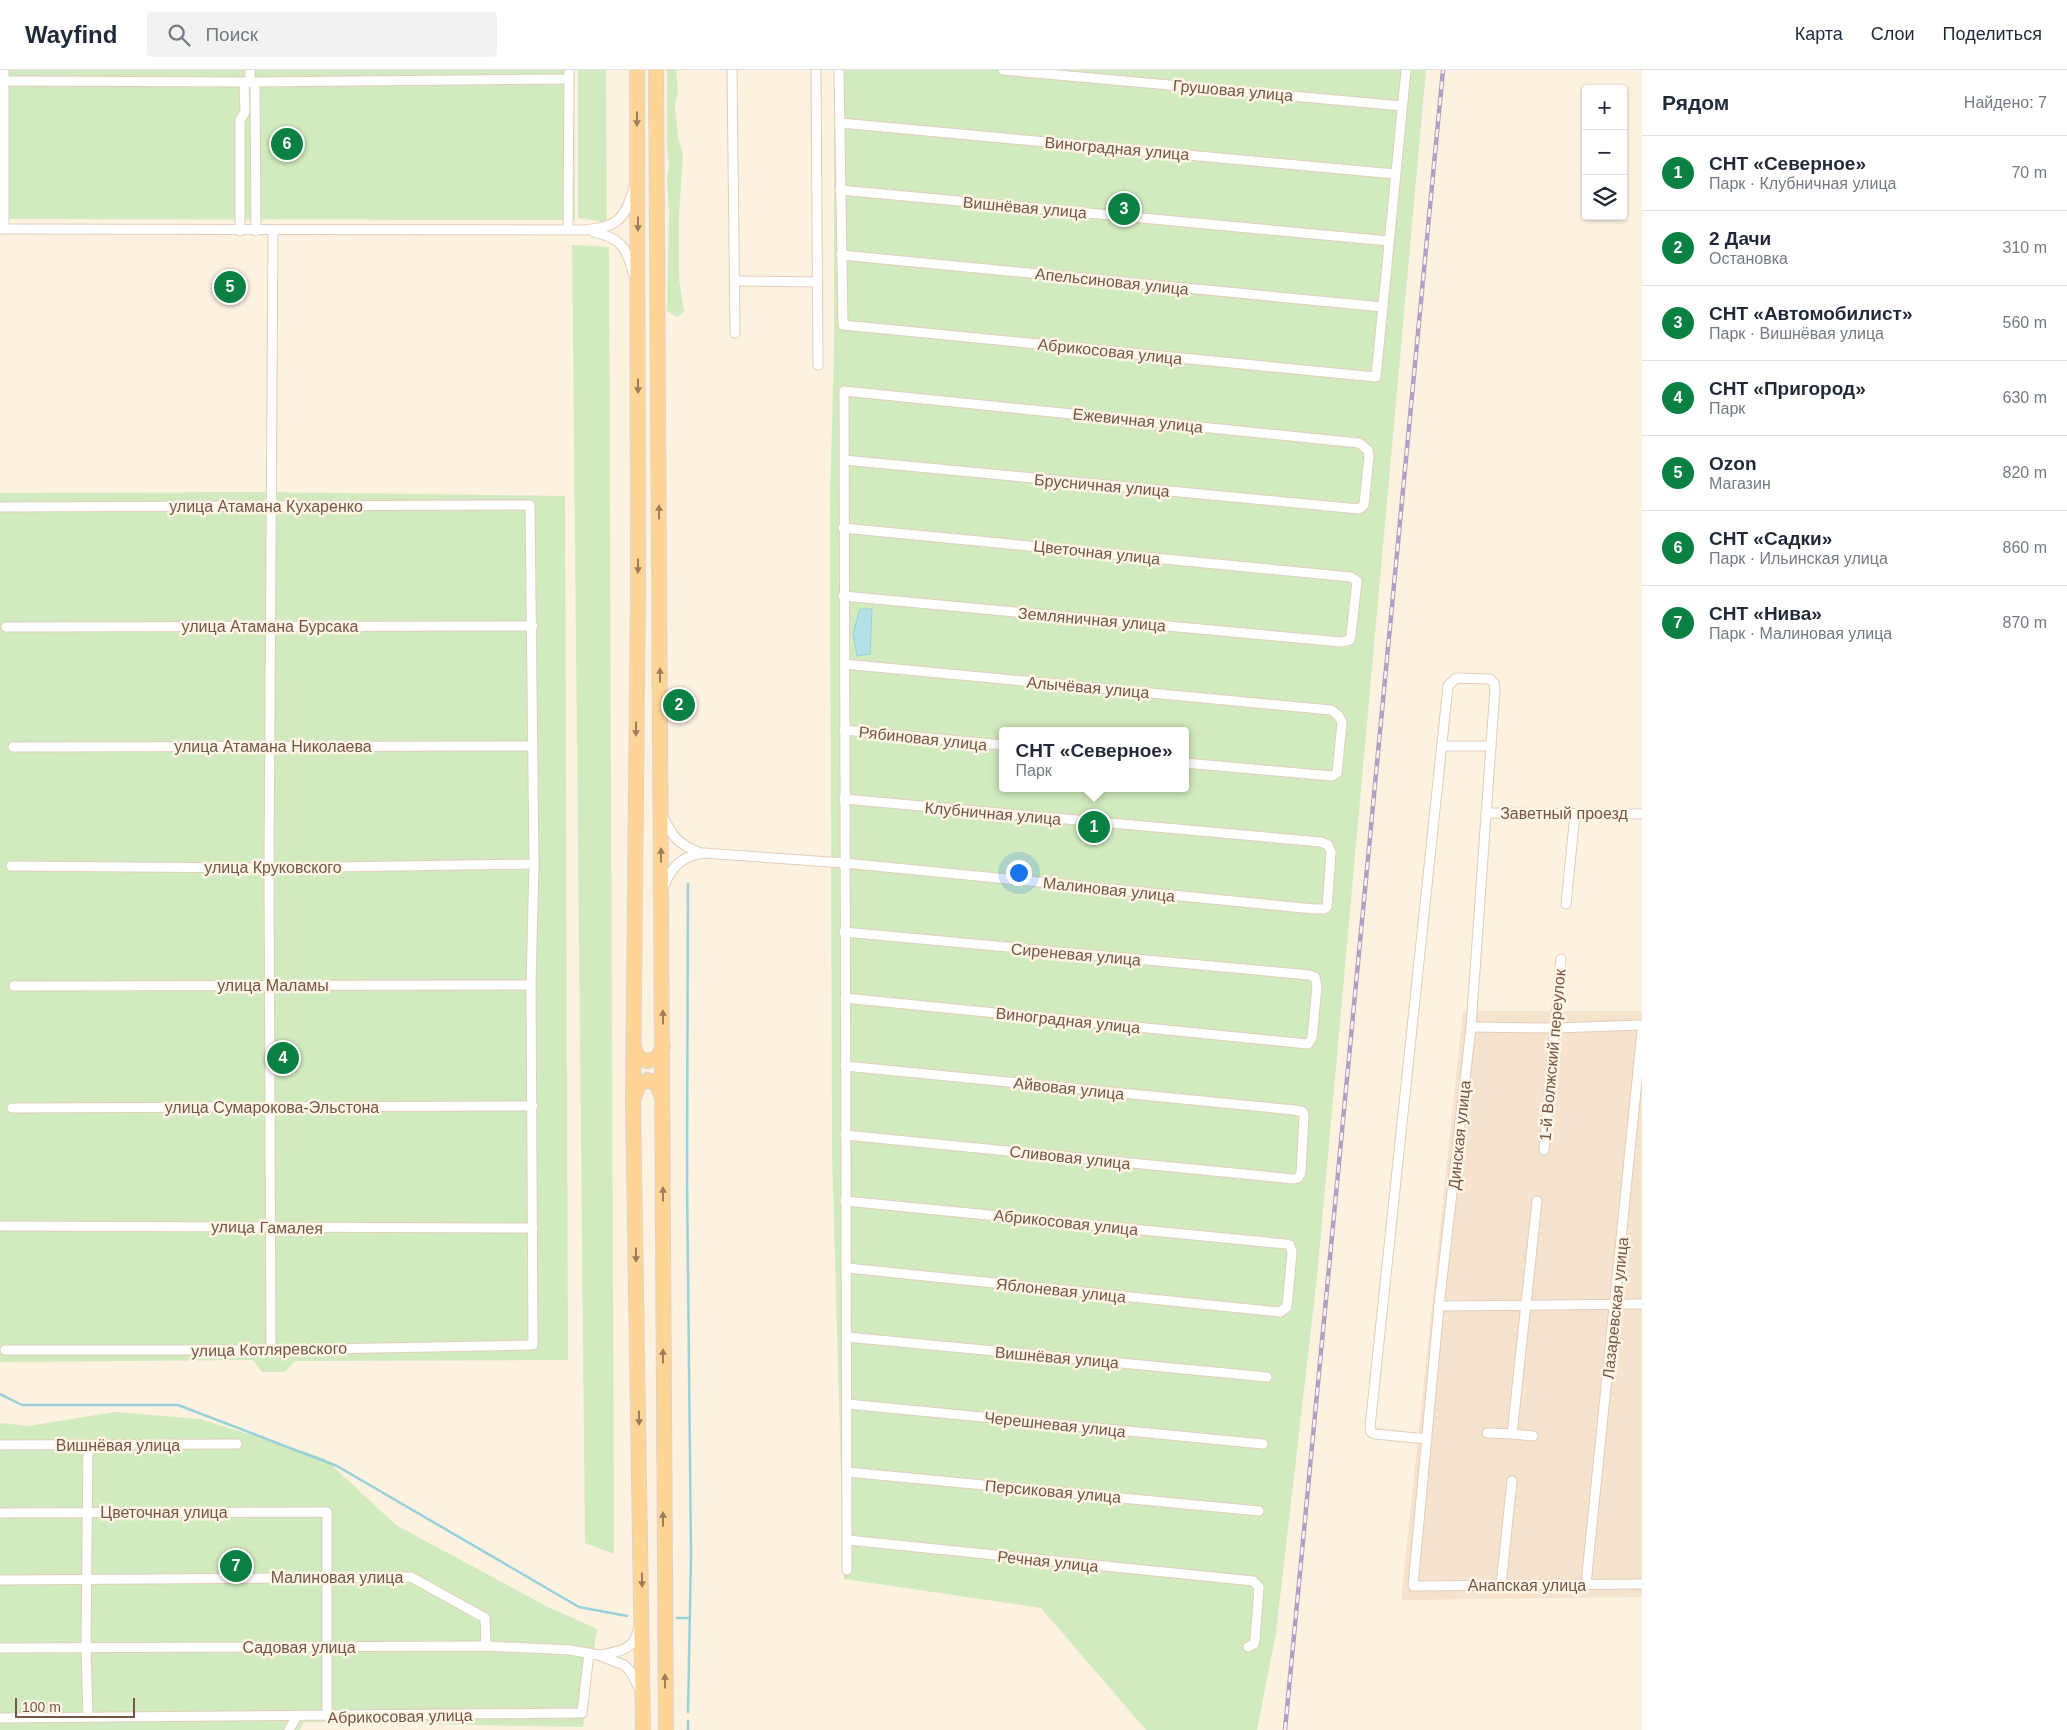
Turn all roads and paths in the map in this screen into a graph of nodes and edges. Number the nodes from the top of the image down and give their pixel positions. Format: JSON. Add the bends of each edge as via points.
{"nodes":[{"id":1,"x":4,"y":70,"type":"edge"},
{"id":2,"x":250,"y":70,"type":"edge"},
{"id":3,"x":637,"y":70,"type":"edge"},
{"id":4,"x":656,"y":70,"type":"edge"},
{"id":5,"x":732,"y":70,"type":"edge"},
{"id":6,"x":816,"y":70,"type":"edge"},
{"id":7,"x":839,"y":70,"type":"edge"},
{"id":8,"x":1003,"y":70,"type":"edge"},
{"id":9,"x":1406,"y":70,"type":"edge"},
{"id":10,"x":569,"y":74,"type":"edge"},
{"id":11,"x":4,"y":81,"type":"junction"},
{"id":12,"x":250,"y":82,"type":"junction"},
{"id":13,"x":1402,"y":106,"type":"junction"},
{"id":14,"x":840,"y":123,"type":"junction"},
{"id":15,"x":1395,"y":174,"type":"junction"},
{"id":16,"x":638,"y":175,"type":"junction"},
{"id":17,"x":840,"y":190,"type":"junction"},
{"id":18,"x":2,"y":229,"type":"edge"},
{"id":19,"x":240,"y":230,"type":"junction"},
{"id":20,"x":256,"y":230,"type":"junction"},
{"id":21,"x":568,"y":230,"type":"junction"},
{"id":22,"x":584,"y":230,"type":"junction"},
{"id":23,"x":273,"y":231,"type":"junction"},
{"id":24,"x":1390,"y":240,"type":"junction"},
{"id":25,"x":841,"y":254,"type":"junction"},
{"id":26,"x":736,"y":281,"type":"junction"},
{"id":27,"x":816,"y":282,"type":"junction"},
{"id":28,"x":638,"y":294,"type":"junction"},
{"id":29,"x":1384,"y":307,"type":"junction"},
{"id":30,"x":735,"y":333,"type":"dead end"},
{"id":31,"x":818,"y":365,"type":"dead end"},
{"id":32,"x":844,"y":460,"type":"junction"},
{"id":33,"x":272,"y":506,"type":"junction"},
{"id":34,"x":1,"y":507,"type":"edge"},
{"id":35,"x":1359,"y":509,"type":"joint"},
{"id":36,"x":843,"y":528,"type":"junction"},
{"id":37,"x":843,"y":596,"type":"junction"},
{"id":38,"x":270,"y":626,"type":"junction"},
{"id":39,"x":533,"y":626,"type":"junction"},
{"id":40,"x":6,"y":627,"type":"dead end"},
{"id":41,"x":1341,"y":642,"type":"joint"},
{"id":42,"x":844,"y":664,"type":"junction"},
{"id":43,"x":844,"y":730,"type":"junction"},
{"id":44,"x":271,"y":745,"type":"junction"},
{"id":45,"x":999,"y":745,"type":"edge"},
{"id":46,"x":532,"y":746,"type":"junction"},
{"id":47,"x":1442,"y":746,"type":"junction"},
{"id":48,"x":1491,"y":746,"type":"junction"},
{"id":49,"x":13,"y":747,"type":"dead end"},
{"id":50,"x":1189,"y":763,"type":"edge"},
{"id":51,"x":844,"y":799,"type":"junction"},
{"id":52,"x":661,"y":812,"type":"junction"},
{"id":53,"x":1486,"y":813,"type":"junction"},
{"id":54,"x":1575,"y":814,"type":"junction"},
{"id":55,"x":1642,"y":814,"type":"edge"},
{"id":56,"x":704,"y":854,"type":"junction"},
{"id":57,"x":844,"y":863,"type":"junction"},
{"id":58,"x":534,"y":864,"type":"junction"},
{"id":59,"x":11,"y":866,"type":"dead end"},
{"id":60,"x":269,"y":868,"type":"junction"},
{"id":61,"x":662,"y":892,"type":"junction"},
{"id":62,"x":1566,"y":904,"type":"dead end"},
{"id":63,"x":1314,"y":909,"type":"joint"},
{"id":64,"x":844,"y":932,"type":"junction"},
{"id":65,"x":1561,"y":960,"type":"dead end"},
{"id":66,"x":270,"y":985,"type":"junction"},
{"id":67,"x":531,"y":985,"type":"junction"},
{"id":68,"x":14,"y":986,"type":"dead end"},
{"id":69,"x":845,"y":998,"type":"junction"},
{"id":70,"x":1642,"y":1025,"type":"edge"},
{"id":71,"x":1471,"y":1027,"type":"junction"},
{"id":72,"x":1555,"y":1028,"type":"junction"},
{"id":73,"x":1642,"y":1031,"type":"edge"},
{"id":74,"x":1292,"y":1042,"type":"joint"},
{"id":75,"x":633,"y":1046,"type":"junction"},
{"id":76,"x":663,"y":1047,"type":"junction"},
{"id":77,"x":845,"y":1066,"type":"junction"},
{"id":78,"x":663,"y":1101,"type":"junction"},
{"id":79,"x":633,"y":1102,"type":"junction"},
{"id":80,"x":533,"y":1106,"type":"junction"},
{"id":81,"x":271,"y":1107,"type":"junction"},
{"id":82,"x":12,"y":1108,"type":"dead end"},
{"id":83,"x":846,"y":1135,"type":"junction"},
{"id":84,"x":1544,"y":1150,"type":"dead end"},
{"id":85,"x":1294,"y":1179,"type":"joint"},
{"id":86,"x":845,"y":1201,"type":"junction"},
{"id":87,"x":1536,"y":1201,"type":"dead end"},
{"id":88,"x":2,"y":1226,"type":"dead end"},
{"id":89,"x":269,"y":1228,"type":"junction"},
{"id":90,"x":533,"y":1228,"type":"junction"},
{"id":91,"x":847,"y":1268,"type":"junction"},
{"id":92,"x":1615,"y":1304,"type":"junction"},
{"id":93,"x":1642,"y":1304,"type":"edge"},
{"id":94,"x":1527,"y":1305,"type":"junction"},
{"id":95,"x":1439,"y":1306,"type":"junction"},
{"id":96,"x":1276,"y":1312,"type":"joint"},
{"id":97,"x":847,"y":1337,"type":"junction"},
{"id":98,"x":5,"y":1350,"type":"dead end"},
{"id":99,"x":271,"y":1350,"type":"junction"},
{"id":100,"x":1267,"y":1378,"type":"dead end"},
{"id":101,"x":847,"y":1404,"type":"junction"},
{"id":102,"x":1487,"y":1433,"type":"dead end"},
{"id":103,"x":1512,"y":1434,"type":"junction"},
{"id":104,"x":1533,"y":1436,"type":"dead end"},
{"id":105,"x":1427,"y":1439,"type":"junction"},
{"id":106,"x":236,"y":1444,"type":"dead end"},
{"id":107,"x":1263,"y":1444,"type":"dead end"},
{"id":108,"x":88,"y":1445,"type":"junction"},
{"id":109,"x":0,"y":1446,"type":"edge"},
{"id":110,"x":847,"y":1472,"type":"junction"},
{"id":111,"x":1512,"y":1481,"type":"dead end"},
{"id":112,"x":1259,"y":1511,"type":"dead end"},
{"id":113,"x":88,"y":1512,"type":"junction"},
{"id":114,"x":0,"y":1513,"type":"edge"},
{"id":115,"x":848,"y":1540,"type":"junction"},
{"id":116,"x":847,"y":1570,"type":"dead end"},
{"id":117,"x":327,"y":1577,"type":"junction"},
{"id":118,"x":87,"y":1578,"type":"junction"},
{"id":119,"x":0,"y":1580,"type":"edge"},
{"id":120,"x":1586,"y":1584,"type":"junction"},
{"id":121,"x":1642,"y":1584,"type":"edge"},
{"id":122,"x":1501,"y":1585,"type":"junction"},
{"id":123,"x":1413,"y":1586,"type":"joint"},
{"id":124,"x":642,"y":1609,"type":"junction"},
{"id":125,"x":486,"y":1646,"type":"junction"},
{"id":126,"x":86,"y":1647,"type":"junction"},
{"id":127,"x":326,"y":1647,"type":"junction"},
{"id":128,"x":1248,"y":1647,"type":"dead end"},
{"id":129,"x":0,"y":1648,"type":"edge"},
{"id":130,"x":594,"y":1654,"type":"junction"},
{"id":131,"x":643,"y":1706,"type":"junction"},
{"id":132,"x":297,"y":1716,"type":"junction"},
{"id":133,"x":327,"y":1716,"type":"junction"},
{"id":134,"x":88,"y":1717,"type":"junction"},
{"id":135,"x":0,"y":1718,"type":"edge"},
{"id":136,"x":288,"y":1730,"type":"edge"},
{"id":137,"x":643,"y":1730,"type":"edge"},
{"id":138,"x":666,"y":1730,"type":"edge"}],
"edges":[{"from":1,"to":11,"type":"street"},
{"from":2,"to":12,"type":"street"},
{"from":3,"to":16,"type":"main road","one_way":true},
{"from":52,"to":4,"type":"main road","one_way":true},
{"from":5,"to":26,"type":"street"},
{"from":6,"to":27,"type":"street"},
{"from":7,"to":14,"type":"street"},
{"from":8,"to":13,"type":"street","name":"Грушовая улица"},
{"from":9,"to":13,"type":"street"},
{"from":10,"to":12,"type":"street"},
{"from":10,"to":21,"type":"street"},
{"from":11,"to":12,"type":"street"},
{"from":11,"to":18,"type":"street"},
{"from":12,"to":19,"type":"street","via":[[245,112],[240,120]]},
{"from":12,"to":20,"type":"street"},
{"from":13,"to":15,"type":"street"},
{"from":14,"to":15,"type":"street","name":"Виноградная улица"},
{"from":14,"to":17,"type":"street"},
{"from":15,"to":24,"type":"street"},
{"from":16,"to":22,"type":"street","via":[[620,220],[606,228]]},
{"from":16,"to":28,"type":"main road","one_way":true},
{"from":17,"to":24,"type":"street","name":"Вишнёвая улица"},
{"from":17,"to":25,"type":"street"},
{"from":18,"to":19,"type":"street"},
{"from":19,"to":20,"type":"street"},
{"from":20,"to":23,"type":"street"},
{"from":21,"to":22,"type":"street"},
{"from":21,"to":23,"type":"street"},
{"from":22,"to":28,"type":"street","via":[[605,234],[622,244],[628,252]]},
{"from":23,"to":33,"type":"street"},
{"from":24,"to":29,"type":"street"},
{"from":25,"to":29,"type":"street","name":"Апельсиновая улица"},
{"from":25,"to":29,"type":"street","name":"Абрикосовая улица","via":[[843,324],[1376,377]]},
{"from":26,"to":27,"type":"street"},
{"from":26,"to":30,"type":"street"},
{"from":27,"to":31,"type":"street"},
{"from":28,"to":75,"type":"main road","one_way":true},
{"from":32,"to":35,"type":"street","name":"Брусничная улица"},
{"from":32,"to":35,"type":"street","name":"Ежевичная улица","via":[[844,391],[1359,443],[1368,450],[1369,456],[1364,505]]},
{"from":32,"to":36,"type":"street"},
{"from":33,"to":34,"type":"street","name":"улица Атамана Кухаренко"},
{"from":33,"to":38,"type":"street"},
{"from":33,"to":39,"type":"street","name":"улица Атамана Кухаренко","via":[[530,506]]},
{"from":36,"to":37,"type":"street"},
{"from":36,"to":41,"type":"street","name":"Цветочная улица","via":[[1351,577],[1357,581],[1351,635],[1350,640]]},
{"from":37,"to":41,"type":"street","name":"Земляничная улица"},
{"from":37,"to":42,"type":"street"},
{"from":38,"to":39,"type":"street","name":"улица Атамана Бурсака"},
{"from":38,"to":40,"type":"street","name":"улица Атамана Бурсака"},
{"from":38,"to":44,"type":"street"},
{"from":39,"to":46,"type":"street"},
{"from":42,"to":43,"type":"street"},
{"from":42,"to":50,"type":"street","name":"Алычёвая улица","via":[[1331,710],[1342,722],[1337,773],[1328,777]]},
{"from":43,"to":45,"type":"street","name":"Рябиновая улица"},
{"from":43,"to":51,"type":"street"},
{"from":44,"to":46,"type":"street","name":"улица Атамана Николаева"},
{"from":44,"to":49,"type":"street","name":"улица Атамана Николаева"},
{"from":44,"to":60,"type":"street"},
{"from":46,"to":58,"type":"street"},
{"from":47,"to":48,"type":"street"},
{"from":47,"to":48,"type":"street","name":"Динская улица","via":[[1448,686],[1456,678],[1490,679],[1494,682]]},
{"from":47,"to":105,"type":"street","via":[[1370,1427],[1375,1434]]},
{"from":48,"to":53,"type":"street","name":"Динская улица"},
{"from":51,"to":57,"type":"street"},
{"from":51,"to":63,"type":"street","name":"Клубничная улица","via":[[1321,842],[1328,845],[1331,852],[1328,902],[1324,909]]},
{"from":52,"to":56,"type":"street","via":[[674,838]]},
{"from":61,"to":52,"type":"main road","one_way":true},
{"from":53,"to":54,"type":"street","name":"Заветный проезд"},
{"from":53,"to":71,"type":"street","name":"Динская улица"},
{"from":54,"to":55,"type":"street","name":"Заветный проезд"},
{"from":54,"to":62,"type":"street"},
{"from":56,"to":57,"type":"street","name":"Малиновая улица"},
{"from":56,"to":61,"type":"street","via":[[689,855],[678,862],[668,874]]},
{"from":57,"to":63,"type":"street","name":"Малиновая улица"},
{"from":57,"to":64,"type":"street"},
{"from":58,"to":60,"type":"street","name":"улица Круковского"},
{"from":58,"to":67,"type":"street"},
{"from":59,"to":60,"type":"street","name":"улица Круковского"},
{"from":60,"to":66,"type":"street"},
{"from":76,"to":61,"type":"main road","one_way":true},
{"from":64,"to":69,"type":"street"},
{"from":64,"to":74,"type":"street","name":"Сиреневая улица","via":[[1309,975],[1315,977],[1317,986],[1312,1038],[1308,1044]]},
{"from":65,"to":72,"type":"street","name":"1-й Волжский переулок"},
{"from":66,"to":67,"type":"street","name":"улица Маламы"},
{"from":66,"to":68,"type":"street","name":"улица Маламы"},
{"from":66,"to":81,"type":"street"},
{"from":67,"to":80,"type":"street"},
{"from":69,"to":74,"type":"street","name":"Виноградная улица"},
{"from":69,"to":77,"type":"street"},
{"from":70,"to":72,"type":"street"},
{"from":71,"to":72,"type":"street"},
{"from":71,"to":95,"type":"street","name":"Динская улица"},
{"from":72,"to":84,"type":"street","name":"1-й Волжский переулок"},
{"from":73,"to":92,"type":"street","name":"Лазаревская улица"},
{"from":75,"to":76,"type":"main road","via":[[638,1058],[648,1061],[657,1058]]},
{"from":75,"to":79,"type":"main road"},
{"from":76,"to":78,"type":"main road"},
{"from":77,"to":83,"type":"street"},
{"from":77,"to":85,"type":"street","name":"Айвовая улица","via":[[1303,1112],[1301,1173]]},
{"from":78,"to":79,"type":"main road","via":[[656,1083],[648,1080],[638,1085]]},
{"from":138,"to":78,"type":"main road","one_way":true},
{"from":79,"to":124,"type":"main road","one_way":true},
{"from":80,"to":81,"type":"street","name":"улица Сумарокова-Эльстона"},
{"from":80,"to":90,"type":"street"},
{"from":81,"to":82,"type":"street","name":"улица Сумарокова-Эльстона"},
{"from":81,"to":89,"type":"street"},
{"from":83,"to":85,"type":"street","name":"Сливовая улица"},
{"from":83,"to":86,"type":"street"},
{"from":86,"to":91,"type":"street"},
{"from":86,"to":96,"type":"street","name":"Абрикосовая улица","via":[[1290,1245],[1287,1308]]},
{"from":87,"to":94,"type":"street"},
{"from":88,"to":89,"type":"street","name":"улица Гамалея"},
{"from":89,"to":90,"type":"street","name":"улица Гамалея"},
{"from":89,"to":99,"type":"street"},
{"from":90,"to":99,"type":"street","name":"улица Котляревского","via":[[533,1345]]},
{"from":91,"to":96,"type":"street","name":"Яблоневая улица"},
{"from":91,"to":97,"type":"street"},
{"from":92,"to":93,"type":"street"},
{"from":92,"to":94,"type":"street"},
{"from":92,"to":120,"type":"street","name":"Лазаревская улица"},
{"from":94,"to":95,"type":"street"},
{"from":94,"to":103,"type":"street"},
{"from":95,"to":105,"type":"street","name":"Динская улица"},
{"from":97,"to":100,"type":"street","name":"Вишнёвая улица"},
{"from":97,"to":101,"type":"street"},
{"from":98,"to":99,"type":"street","name":"улица Котляревского"},
{"from":101,"to":107,"type":"street","name":"Черешневая улица"},
{"from":101,"to":110,"type":"street"},
{"from":102,"to":103,"type":"street"},
{"from":103,"to":104,"type":"street"},
{"from":105,"to":123,"type":"street","name":"Динская улица"},
{"from":106,"to":108,"type":"street","name":"Вишнёвая улица"},
{"from":108,"to":109,"type":"street","name":"Вишнёвая улица"},
{"from":108,"to":113,"type":"street"},
{"from":110,"to":112,"type":"street","name":"Персиковая улица"},
{"from":110,"to":115,"type":"street"},
{"from":111,"to":122,"type":"street"},
{"from":113,"to":114,"type":"street","name":"Цветочная улица"},
{"from":113,"to":117,"type":"street","name":"Цветочная улица","via":[[327,1512]]},
{"from":113,"to":118,"type":"street"},
{"from":115,"to":116,"type":"street"},
{"from":115,"to":128,"type":"street","name":"Речная улица","via":[[1249,1580],[1259,1587],[1254,1644]]},
{"from":117,"to":118,"type":"street","name":"Малиновая улица"},
{"from":117,"to":125,"type":"street","name":"Малиновая улица","via":[[411,1577],[485,1618]]},
{"from":117,"to":127,"type":"street"},
{"from":118,"to":119,"type":"street","name":"Малиновая улица"},
{"from":118,"to":126,"type":"street"},
{"from":120,"to":121,"type":"street","name":"Анапская улица"},
{"from":120,"to":122,"type":"street","name":"Анапская улица"},
{"from":122,"to":123,"type":"street","name":"Анапская улица"},
{"from":124,"to":130,"type":"street","via":[[633,1644],[624,1650]]},
{"from":124,"to":131,"type":"main road"},
{"from":125,"to":127,"type":"street","name":"Садовая улица"},
{"from":125,"to":130,"type":"street","name":"Садовая улица"},
{"from":126,"to":127,"type":"street","name":"Садовая улица"},
{"from":126,"to":129,"type":"street","name":"Садовая улица"},
{"from":126,"to":134,"type":"street"},
{"from":127,"to":133,"type":"street"},
{"from":130,"to":131,"type":"street","via":[[624,1665],[631,1672]]},
{"from":130,"to":133,"type":"street","name":"Абрикосовая улица","via":[[582,1713]]},
{"from":131,"to":137,"type":"main road"},
{"from":132,"to":133,"type":"street","name":"Абрикосовая улица"},
{"from":132,"to":134,"type":"street","name":"Абрикосовая улица"},
{"from":132,"to":136,"type":"street"},
{"from":134,"to":135,"type":"street","name":"Абрикосовая улица"}]}
